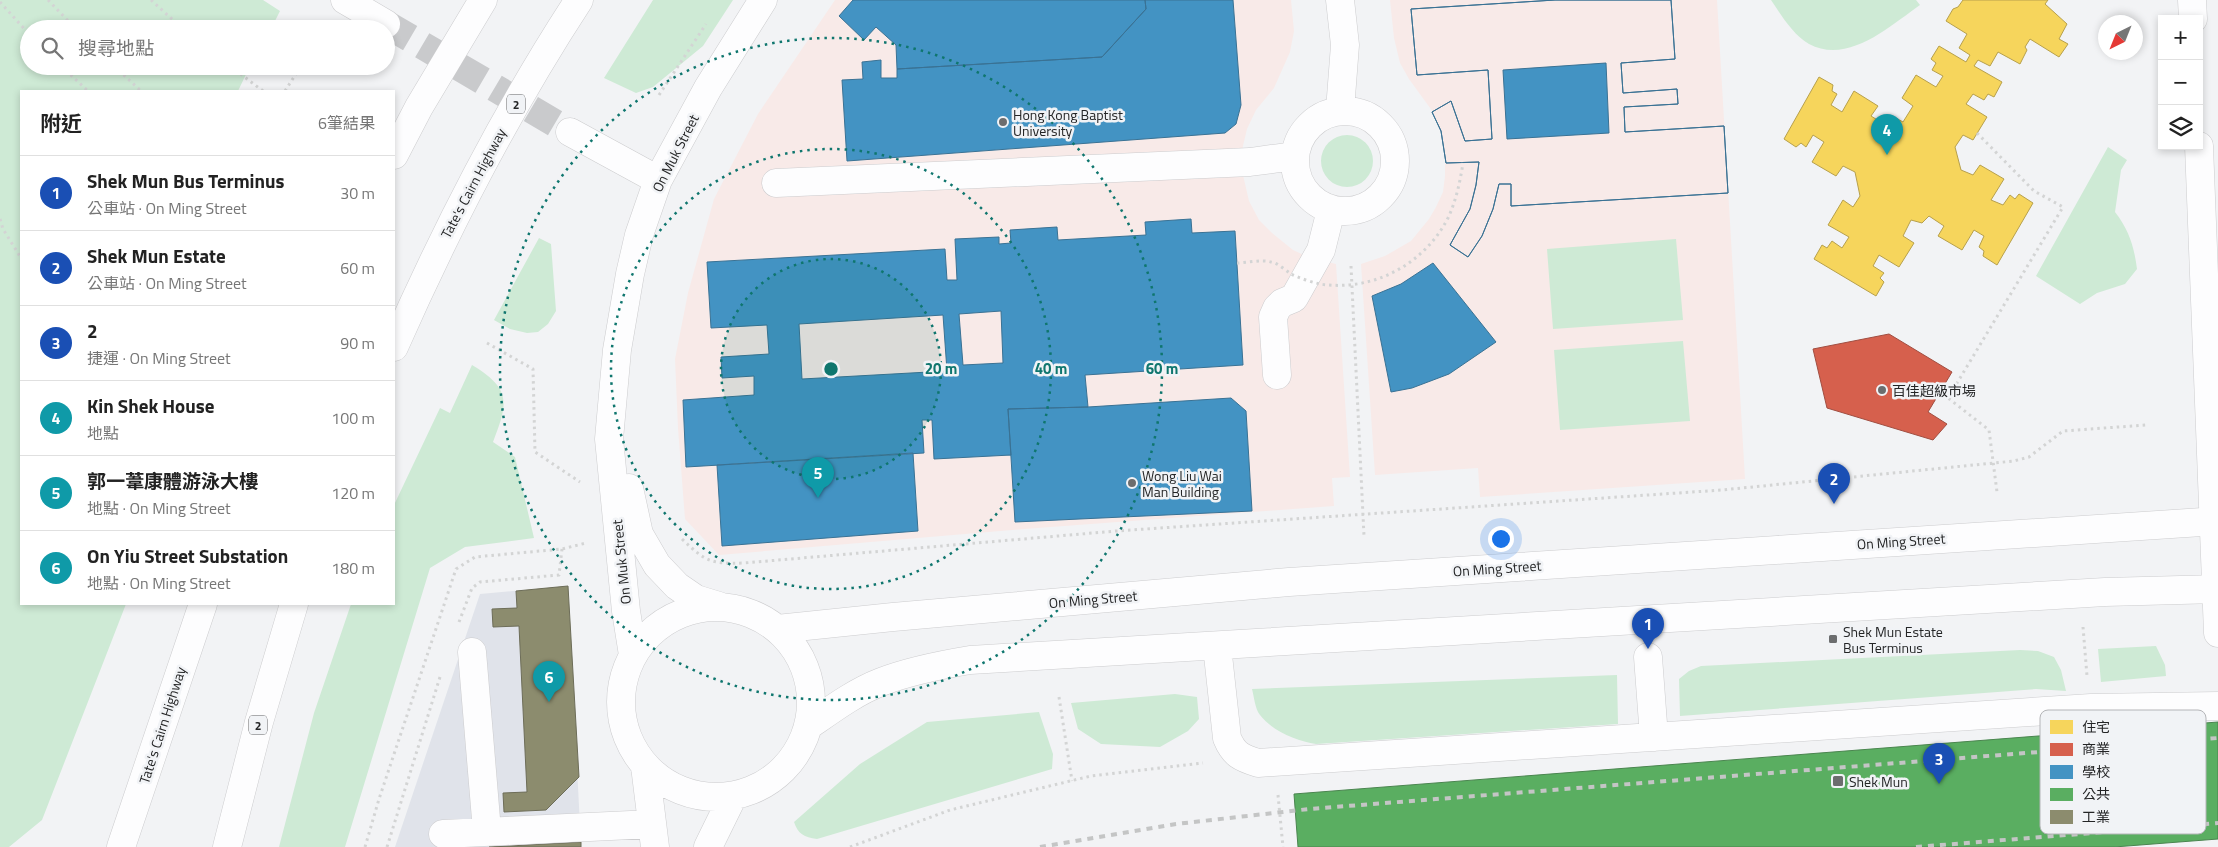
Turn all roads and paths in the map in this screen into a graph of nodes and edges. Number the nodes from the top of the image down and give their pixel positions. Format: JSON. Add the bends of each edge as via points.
{"nodes":[{"id":1,"x":48,"y":0,"type":"edge"},
{"id":2,"x":151,"y":0,"type":"edge"},
{"id":3,"x":345,"y":0,"type":"edge"},
{"id":4,"x":483,"y":0,"type":"edge"},
{"id":5,"x":579,"y":0,"type":"edge"},
{"id":6,"x":764,"y":0,"type":"edge"},
{"id":7,"x":1340,"y":0,"type":"edge"},
{"id":8,"x":2192,"y":0,"type":"edge"},
{"id":9,"x":0,"y":2,"type":"edge"},
{"id":10,"x":2193,"y":15,"type":"edge"},
{"id":11,"x":711,"y":16,"type":"dead end"},
{"id":12,"x":67,"y":20,"type":"edge"},
{"id":13,"x":173,"y":20,"type":"edge"},
{"id":14,"x":379,"y":20,"type":"edge"},
{"id":15,"x":20,"y":24,"type":"edge"},
{"id":16,"x":71,"y":75,"type":"edge"},
{"id":17,"x":124,"y":75,"type":"edge"},
{"id":18,"x":242,"y":75,"type":"edge"},
{"id":19,"x":295,"y":75,"type":"edge"},
{"id":20,"x":87,"y":90,"type":"edge"},
{"id":21,"x":140,"y":90,"type":"edge"},
{"id":22,"x":262,"y":90,"type":"edge"},
{"id":23,"x":286,"y":90,"type":"edge"},
{"id":24,"x":659,"y":95,"type":"dead end"},
{"id":25,"x":1340,"y":110,"type":"junction"},
{"id":26,"x":570,"y":132,"type":"tunnel mouth"},
{"id":27,"x":1978,"y":133,"type":"dead end"},
{"id":28,"x":2199,"y":150,"type":"edge"},
{"id":29,"x":395,"y":152,"type":"edge"},
{"id":30,"x":1294,"y":156,"type":"junction"},
{"id":31,"x":1462,"y":163,"type":"dead end"},
{"id":32,"x":658,"y":180,"type":"junction"},
{"id":33,"x":776,"y":183,"type":"dead end"},
{"id":34,"x":1331,"y":210,"type":"junction"},
{"id":35,"x":0,"y":219,"type":"edge"},
{"id":36,"x":20,"y":256,"type":"edge"},
{"id":37,"x":1237,"y":263,"type":"dead end"},
{"id":38,"x":1351,"y":264,"type":"dead end"},
{"id":39,"x":487,"y":343,"type":"dead end"},
{"id":40,"x":395,"y":345,"type":"edge"},
{"id":41,"x":617,"y":350,"type":"junction"},
{"id":42,"x":1277,"y":375,"type":"dead end"},
{"id":43,"x":2146,"y":425,"type":"dead end"},
{"id":44,"x":1994,"y":464,"type":"junction"},
{"id":45,"x":583,"y":483,"type":"dead end"},
{"id":46,"x":1997,"y":492,"type":"dead end"},
{"id":47,"x":1362,"y":514,"type":"junction"},
{"id":48,"x":2216,"y":521,"type":"edge"},
{"id":49,"x":1364,"y":536,"type":"dead end"},
{"id":50,"x":680,"y":537,"type":"dead end"},
{"id":51,"x":593,"y":541,"type":"dead end"},
{"id":52,"x":2217,"y":589,"type":"edge"},
{"id":53,"x":203,"y":605,"type":"edge"},
{"id":54,"x":294,"y":605,"type":"edge"},
{"id":55,"x":730,"y":609,"type":"junction"},
{"id":56,"x":777,"y":630,"type":"junction"},
{"id":57,"x":2218,"y":633,"type":"edge"},
{"id":58,"x":1217,"y":646,"type":"junction"},
{"id":59,"x":472,"y":652,"type":"dead end"},
{"id":60,"x":633,"y":655,"type":"junction"},
{"id":61,"x":1648,"y":657,"type":"dead end"},
{"id":62,"x":1059,"y":697,"type":"dead end"},
{"id":63,"x":2218,"y":706,"type":"edge"},
{"id":64,"x":2059,"y":710,"type":"edge"},
{"id":65,"x":2040,"y":711,"type":"edge"},
{"id":66,"x":808,"y":726,"type":"junction"},
{"id":67,"x":1654,"y":736,"type":"junction"},
{"id":68,"x":1232,"y":750,"type":"junction"},
{"id":69,"x":1274,"y":763,"type":"junction"},
{"id":70,"x":645,"y":766,"type":"junction"},
{"id":71,"x":1072,"y":781,"type":"junction"},
{"id":72,"x":733,"y":796,"type":"junction"},
{"id":73,"x":444,"y":834,"type":"dead end"},
{"id":74,"x":654,"y":835,"type":"edge"},
{"id":75,"x":477,"y":837,"type":"edge"},
{"id":76,"x":121,"y":847,"type":"edge"},
{"id":77,"x":227,"y":847,"type":"edge"},
{"id":78,"x":365,"y":847,"type":"edge"},
{"id":79,"x":708,"y":847,"type":"edge"},
{"id":80,"x":850,"y":847,"type":"edge"},
{"id":81,"x":1283,"y":847,"type":"edge"}],
"edges":[{"from":1,"to":12,"type":"path"},
{"from":2,"to":13,"type":"path"},
{"from":3,"to":14,"type":"main road"},
{"from":4,"to":29,"type":"main road"},
{"from":5,"to":40,"type":"main road","name":"Tate's Cairn Highway","number":"2","via":[[528,82],[458,210]]},
{"from":6,"to":32,"type":"main road","name":"On Muk Street","via":[[708,88]]},
{"from":7,"to":25,"type":"main road","via":[[1345,45]]},
{"from":8,"to":10,"type":"main road"},
{"from":9,"to":15,"type":"path"},
{"from":11,"to":24,"type":"path"},
{"from":16,"to":20,"type":"path"},
{"from":17,"to":21,"type":"path"},
{"from":18,"to":22,"type":"path"},
{"from":19,"to":23,"type":"path"},
{"from":25,"to":30,"type":"main road","via":[[1323,114],[1309,124],[1298,139]]},
{"from":25,"to":34,"type":"main road","via":[[1356,111],[1371,117],[1384,128],[1396,157],[1395,173],[1378,200],[1364,208]]},
{"from":26,"to":32,"type":"main road"},
{"from":27,"to":44,"type":"path","via":[[2034,191],[2063,207],[1948,398],[1989,430]]},
{"from":28,"to":48,"type":"main road","via":[[2204,316]]},
{"from":30,"to":33,"type":"main road","via":[[1250,162]]},
{"from":30,"to":34,"type":"main road","via":[[1296,173],[1303,189],[1315,202]]},
{"from":31,"to":37,"type":"path","bridge":true,"via":[[1456,197],[1439,233],[1411,261],[1378,280],[1339,286],[1317,284],[1272,262]]},
{"from":32,"to":41,"type":"main road","name":"On Muk Street","via":[[639,235]]},
{"from":34,"to":42,"type":"main road","via":[[1321,250],[1294,298],[1282,303],[1273,317]]},
{"from":35,"to":36,"type":"path"},
{"from":38,"to":47,"type":"path"},
{"from":39,"to":45,"type":"path","via":[[533,369],[535,452]]},
{"from":41,"to":55,"type":"main road","name":"On Muk Street","via":[[620,429],[639,534],[657,565],[676,586],[696,599]]},
{"from":41,"to":60,"type":"main road","name":"On Muk Street","via":[[608,439]]},
{"from":43,"to":44,"type":"path","via":[[2063,431],[2028,457]]},
{"from":44,"to":46,"type":"path"},
{"from":44,"to":47,"type":"path","via":[[1722,490]]},
{"from":47,"to":49,"type":"path"},
{"from":47,"to":50,"type":"path","via":[[1106,532],[744,564],[719,564],[701,557]]},
{"from":48,"to":52,"type":"main road"},
{"from":48,"to":56,"type":"main road","name":"On Ming Street","via":[[1289,582]]},
{"from":51,"to":78,"type":"path","via":[[562,549],[475,557],[456,569]]},
{"from":52,"to":57,"type":"main road"},
{"from":52,"to":58,"type":"main road","via":[[2105,592]]},
{"from":53,"to":76,"type":"main road","name":"Tate's Cairn Highway"},
{"from":54,"to":77,"type":"main road","number":"2"},
{"from":55,"to":56,"type":"main road","via":[[760,619]]},
{"from":55,"to":60,"type":"main road","via":[[704,608],[683,613],[646,637]]},
{"from":56,"to":66,"type":"main road","via":[[795,649],[806,673],[811,700]]},
{"from":58,"to":66,"type":"main road","via":[[970,660],[932,667],[880,682]]},
{"from":58,"to":68,"type":"main road","via":[[1227,738]]},
{"from":59,"to":75,"type":"main road"},
{"from":60,"to":70,"type":"main road","via":[[623,682],[622,712],[629,740]]},
{"from":61,"to":67,"type":"main road"},
{"from":62,"to":71,"type":"path"},
{"from":63,"to":64,"type":"main road"},
{"from":65,"to":67,"type":"main road"},
{"from":66,"to":72,"type":"main road","via":[[797,754],[776,777],[756,789]]},
{"from":67,"to":69,"type":"main road"},
{"from":68,"to":69,"type":"main road","via":[[1258,764]]},
{"from":68,"to":71,"type":"path","via":[[1217,761]]},
{"from":69,"to":81,"type":"path"},
{"from":70,"to":72,"type":"main road","via":[[663,782],[685,792],[710,798]]},
{"from":70,"to":74,"type":"main road"},
{"from":71,"to":80,"type":"path","via":[[950,810]]},
{"from":72,"to":79,"type":"main road"},
{"from":73,"to":75,"type":"main road"},
{"from":74,"to":75,"type":"main road"}]}
